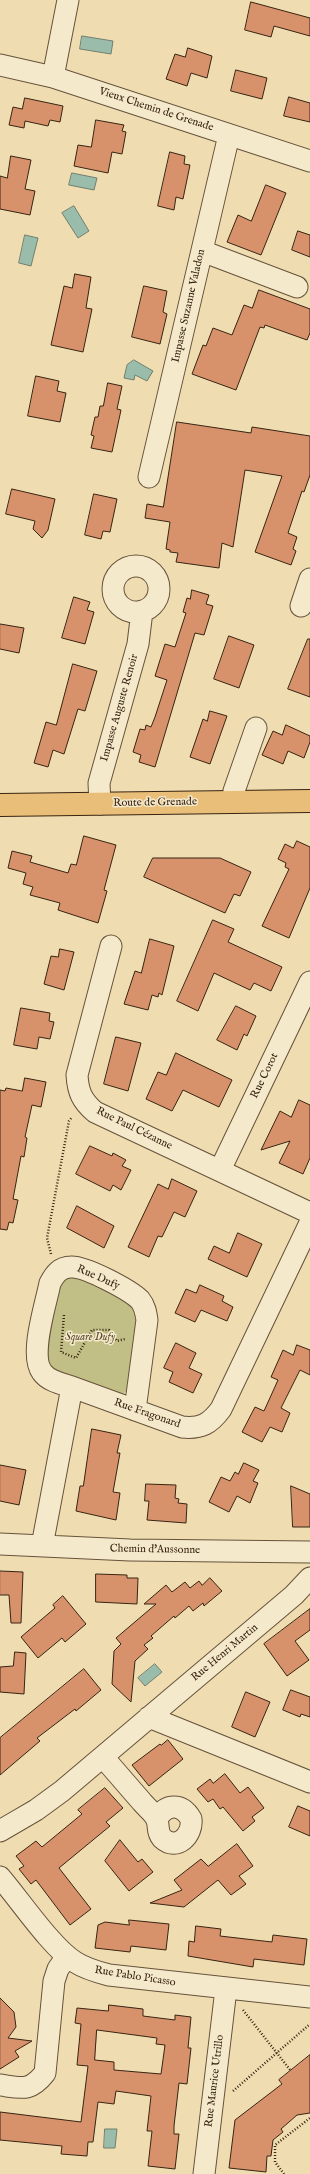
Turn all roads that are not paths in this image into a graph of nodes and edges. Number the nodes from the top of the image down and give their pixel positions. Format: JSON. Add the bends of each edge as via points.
{"nodes":[{"id":1,"x":68,"y":0,"type":"edge"},
{"id":2,"x":0,"y":65,"type":"edge"},
{"id":3,"x":53,"y":77,"type":"junction"},
{"id":4,"x":229,"y":134,"type":"junction"},
{"id":5,"x":310,"y":161,"type":"edge"},
{"id":6,"x":202,"y":251,"type":"junction"},
{"id":7,"x":297,"y":287,"type":"dead end"},
{"id":8,"x":149,"y":477,"type":"dead end"},
{"id":9,"x":310,"y":579,"type":"edge"},
{"id":10,"x":301,"y":606,"type":"dead end"},
{"id":11,"x":142,"y":611,"type":"dead end"},
{"id":12,"x":256,"y":728,"type":"dead end"},
{"id":13,"x":310,"y":801,"type":"edge"},
{"id":14,"x":233,"y":802,"type":"junction"},
{"id":15,"x":100,"y":804,"type":"junction"},
{"id":16,"x":0,"y":805,"type":"edge"},
{"id":17,"x":111,"y":946,"type":"dead end"},
{"id":18,"x":310,"y":982,"type":"edge"},
{"id":19,"x":220,"y":1170,"type":"junction"},
{"id":20,"x":310,"y":1213,"type":"edge"},
{"id":21,"x":310,"y":1223,"type":"edge"},
{"id":22,"x":72,"y":1387,"type":"junction"},
{"id":23,"x":135,"y":1410,"type":"junction"},
{"id":24,"x":0,"y":1544,"type":"edge"},
{"id":25,"x":42,"y":1546,"type":"junction"},
{"id":26,"x":306,"y":1552,"type":"edge"},
{"id":27,"x":305,"y":1583,"type":"edge"},
{"id":28,"x":149,"y":1717,"type":"junction"},
{"id":29,"x":103,"y":1757,"type":"junction"},
{"id":30,"x":310,"y":1782,"type":"edge"},
{"id":31,"x":157,"y":1819,"type":"dead end"},
{"id":32,"x":0,"y":1831,"type":"edge"},
{"id":33,"x":0,"y":1877,"type":"edge"},
{"id":34,"x":67,"y":1956,"type":"junction"},
{"id":35,"x":226,"y":1989,"type":"junction"},
{"id":36,"x":310,"y":1997,"type":"edge"},
{"id":37,"x":0,"y":2085,"type":"edge"},
{"id":38,"x":204,"y":2174,"type":"edge"}],
"edges":[{"from":1,"to":3,"type":"street"},
{"from":2,"to":3,"type":"street","name":"Vieux Chemin de Grenade"},
{"from":3,"to":4,"type":"street","name":"Vieux Chemin de Grenade"},
{"from":4,"to":5,"type":"street","name":"Vieux Chemin de Grenade"},
{"from":4,"to":6,"type":"street","name":"Impasse Suzanne Valadon"},
{"from":6,"to":7,"type":"street"},
{"from":6,"to":8,"type":"street","name":"Impasse Suzanne Valadon"},
{"from":9,"to":10,"type":"street"},
{"from":11,"to":15,"type":"street","name":"Impasse Auguste Renoir","via":[[138,644],[99,783]]},
{"from":12,"to":14,"type":"street","via":[[234,791]]},
{"from":13,"to":14,"type":"main road","name":"Route de Grenade"},
{"from":14,"to":15,"type":"main road","name":"Route de Grenade"},
{"from":15,"to":16,"type":"main road","name":"Route de Grenade"},
{"from":17,"to":19,"type":"street","name":"Rue Paul Cézanne","via":[[77,1075],[78,1090],[83,1102],[95,1112]]},
{"from":18,"to":19,"type":"street","name":"Rue Corot"},
{"from":19,"to":20,"type":"street","name":"Rue Paul Cézanne"},
{"from":21,"to":23,"type":"street","name":"Rue Fragonard","via":[[214,1419],[200,1427],[182,1427]]},
{"from":22,"to":23,"type":"street","name":"Rue Fragonard"},
{"from":22,"to":23,"type":"street","name":"Rue Dufy","via":[[50,1379],[42,1373],[36,1354],[50,1283],[56,1273],[72,1266],[132,1293],[146,1310],[147,1320]]},
{"from":22,"to":25,"type":"street"},
{"from":24,"to":25,"type":"street","name":"Chemin d'Aussonne"},
{"from":25,"to":26,"type":"street","name":"Chemin d'Aussonne"},
{"from":26,"to":27,"type":"street","name":"Rue Henri Martin"},
{"from":27,"to":28,"type":"street","name":"Rue Henri Martin"},
{"from":28,"to":29,"type":"street","name":"Rue Henri Martin"},
{"from":28,"to":30,"type":"street"},
{"from":29,"to":31,"type":"street"},
{"from":29,"to":32,"type":"street","name":"Rue Henri Martin","via":[[46,1802]]},
{"from":33,"to":34,"type":"street","name":"Rue Pablo Picasso"},
{"from":34,"to":35,"type":"street","name":"Rue Pablo Picasso","via":[[90,1970],[109,1975]]},
{"from":34,"to":37,"type":"street","via":[[54,1981],[45,2073],[36,2084],[24,2088]]},
{"from":35,"to":36,"type":"street","name":"Rue Pablo Picasso"},
{"from":35,"to":38,"type":"street","name":"Rue Maurice Utrillo"}]}
